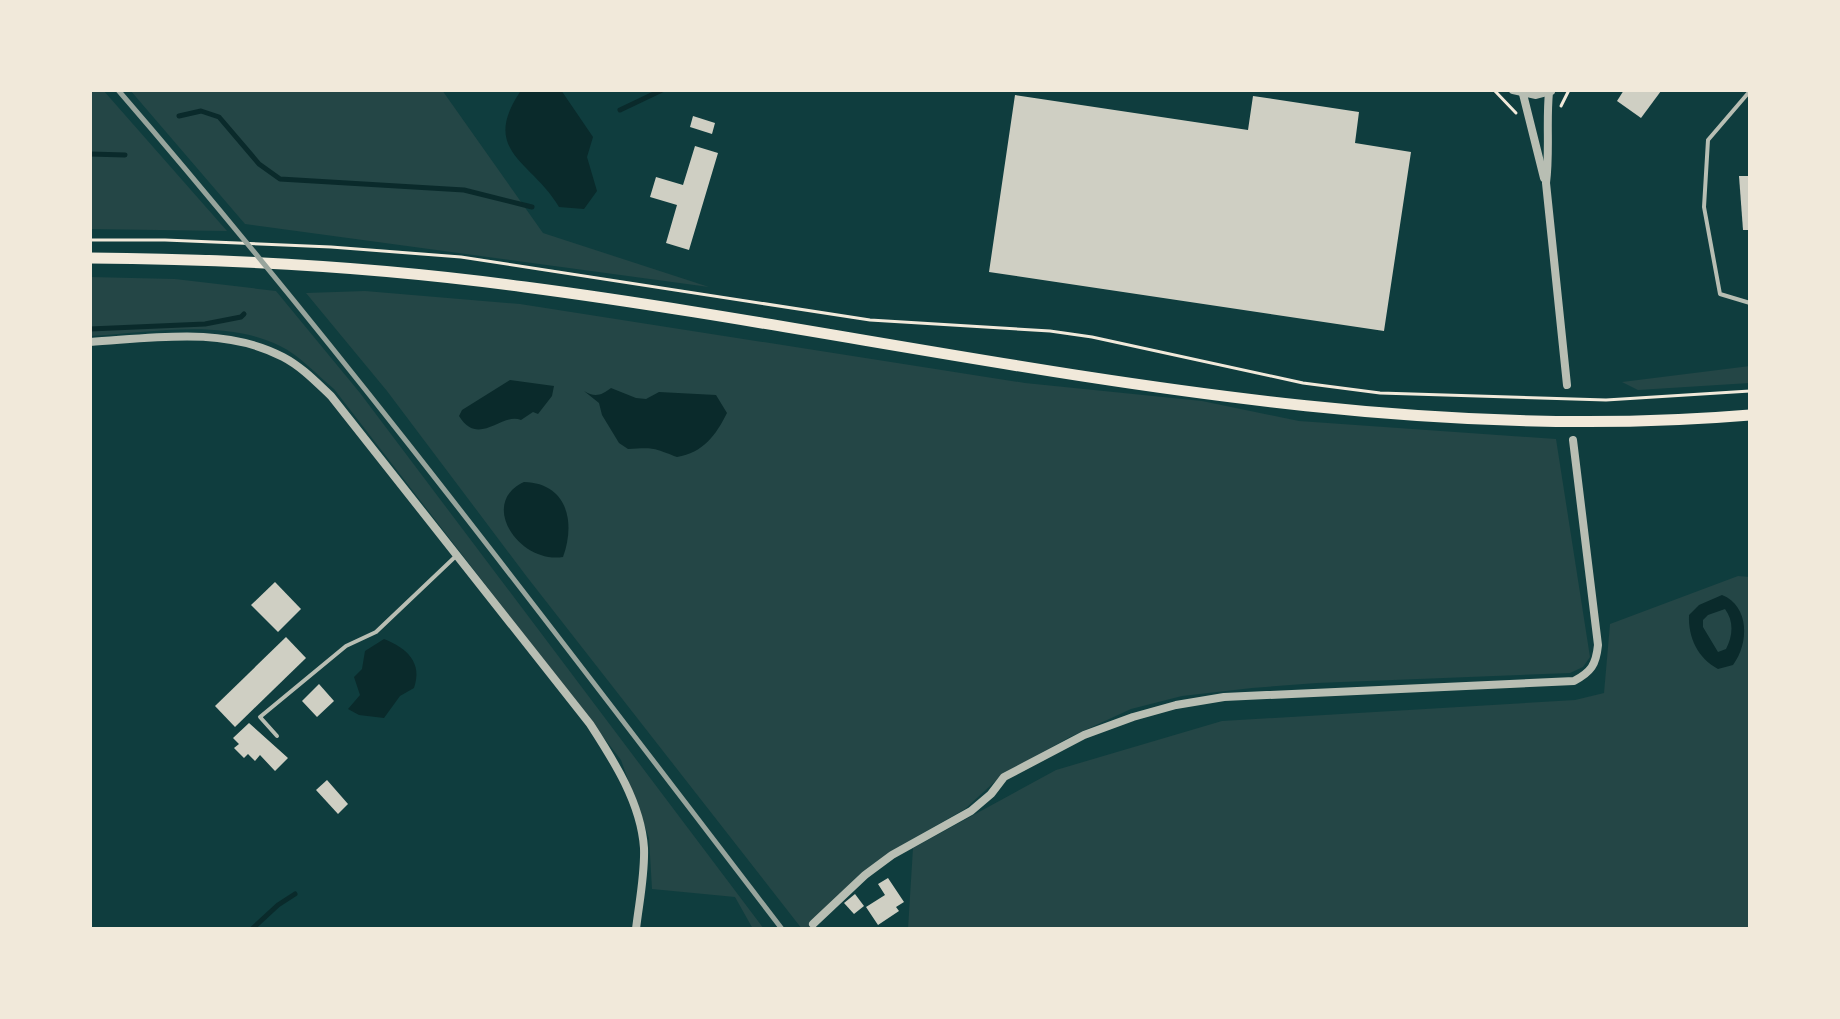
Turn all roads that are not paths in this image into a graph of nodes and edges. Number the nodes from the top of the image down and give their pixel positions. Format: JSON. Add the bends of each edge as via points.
{"nodes":[{"id":1,"x":1513,"y":90,"type":"edge"},
{"id":2,"x":1550,"y":91,"type":"edge"},
{"id":3,"x":1750,"y":91,"type":"edge"},
{"id":4,"x":1523,"y":94,"type":"junction"},
{"id":5,"x":1546,"y":183,"type":"junction"},
{"id":6,"x":90,"y":258,"type":"edge"},
{"id":7,"x":1750,"y":303,"type":"edge"},
{"id":8,"x":90,"y":342,"type":"edge"},
{"id":9,"x":1567,"y":385,"type":"dead end"},
{"id":10,"x":1750,"y":415,"type":"edge"},
{"id":11,"x":1573,"y":440,"type":"dead end"},
{"id":12,"x":458,"y":555,"type":"junction"},
{"id":13,"x":277,"y":736,"type":"dead end"},
{"id":14,"x":813,"y":924,"type":"dead end"},
{"id":15,"x":636,"y":929,"type":"edge"}],
"edges":[{"from":1,"to":4,"type":"street"},
{"from":2,"to":4,"type":"street"},
{"from":2,"to":5,"type":"street"},
{"from":3,"to":7,"type":"lane","via":[[1708,140],[1704,207],[1720,294]]},
{"from":4,"to":5,"type":"street"},
{"from":5,"to":9,"type":"street"},
{"from":6,"to":10,"type":"main road","via":[[349,266],[527,287],[1190,392],[1303,405],[1594,421]]},
{"from":8,"to":12,"type":"street","via":[[223,338],[284,357],[331,396]]},
{"from":11,"to":14,"type":"street","via":[[1598,645],[1589,674],[1574,681],[1224,697],[1133,717],[1084,735],[1004,777],[971,811],[865,875]]},
{"from":12,"to":13,"type":"lane","via":[[376,632],[346,646],[260,717]]},
{"from":12,"to":15,"type":"street","via":[[615,762],[644,848]]}]}
